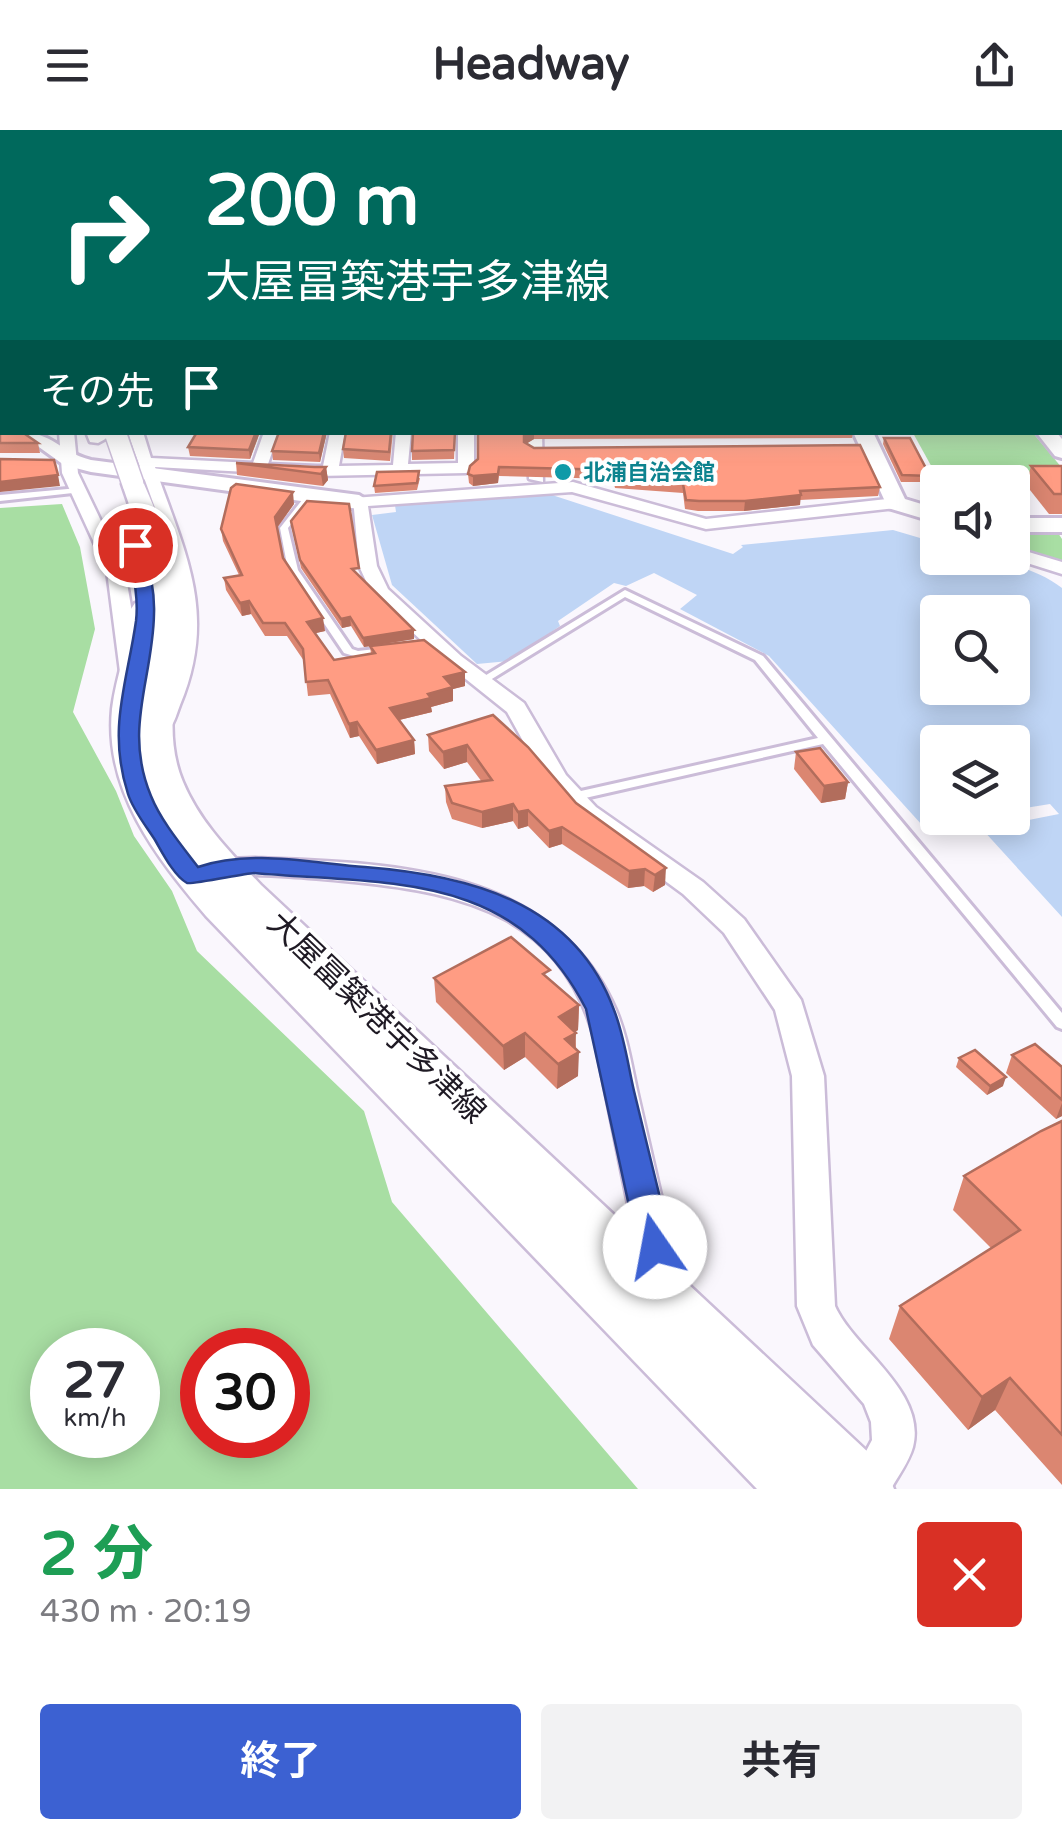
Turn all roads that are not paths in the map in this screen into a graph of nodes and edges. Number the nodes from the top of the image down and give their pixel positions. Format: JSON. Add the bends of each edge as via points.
{"nodes":[{"id":1,"x":33,"y":435,"type":"edge"},
{"id":2,"x":69,"y":435,"type":"edge"},
{"id":3,"x":112,"y":435,"type":"edge"},
{"id":4,"x":112,"y":435,"type":"edge"},
{"id":5,"x":271,"y":435,"type":"edge"},
{"id":6,"x":337,"y":435,"type":"edge"},
{"id":7,"x":404,"y":435,"type":"edge"},
{"id":8,"x":466,"y":435,"type":"edge"},
{"id":9,"x":861,"y":442,"type":"edge"},
{"id":10,"x":540,"y":443,"type":"edge"},
{"id":11,"x":45,"y":462,"type":"edge"},
{"id":12,"x":259,"y":468,"type":"junction"},
{"id":13,"x":400,"y":469,"type":"junction"},
{"id":14,"x":330,"y":470,"type":"junction"},
{"id":15,"x":106,"y":475,"type":"junction"},
{"id":16,"x":538,"y":489,"type":"junction"},
{"id":17,"x":309,"y":497,"type":"junction"},
{"id":18,"x":0,"y":498,"type":"edge"},
{"id":19,"x":359,"y":502,"type":"junction"},
{"id":20,"x":896,"y":503,"type":"junction"},
{"id":21,"x":920,"y":510,"type":"edge"},
{"id":22,"x":1030,"y":524,"type":"edge"},
{"id":23,"x":1062,"y":525,"type":"edge"},
{"id":24,"x":1030,"y":558,"type":"edge"},
{"id":25,"x":1062,"y":568,"type":"edge"},
{"id":26,"x":405,"y":649,"type":"edge"},
{"id":27,"x":482,"y":680,"type":"junction"},
{"id":28,"x":826,"y":740,"type":"junction"},
{"id":29,"x":572,"y":797,"type":"junction"},
{"id":30,"x":209,"y":872,"type":"junction"},
{"id":31,"x":1062,"y":1023,"type":"edge"},
{"id":32,"x":383,"y":1046,"type":"junction"},
{"id":33,"x":639,"y":1271,"type":"junction"},
{"id":34,"x":799,"y":1489,"type":"edge"},
{"id":35,"x":866,"y":1489,"type":"edge"}],
"edges":[{"from":1,"to":15,"type":"street"},
{"from":2,"to":15,"type":"street"},
{"from":3,"to":15,"type":"main road","name":"大屋冨築港宇多津線"},
{"from":4,"to":15,"type":"street"},
{"from":5,"to":12,"type":"street"},
{"from":6,"to":14,"type":"street"},
{"from":7,"to":13,"type":"street"},
{"from":8,"to":13,"type":"street","via":[[466,468]]},
{"from":9,"to":20,"type":"street"},
{"from":10,"to":16,"type":"street"},
{"from":11,"to":15,"type":"street"},
{"from":12,"to":14,"type":"street"},
{"from":12,"to":15,"type":"street"},
{"from":13,"to":14,"type":"street"},
{"from":15,"to":17,"type":"street"},
{"from":15,"to":18,"type":"lane"},
{"from":15,"to":30,"type":"main road","name":"大屋冨築港宇多津線","via":[[164,565],[168,612],[155,736],[168,788]]},
{"from":15,"to":30,"type":"main road","name":"大屋冨築港宇多津線","via":[[135,545],[145,592],[132,682],[131,770],[153,823]]},
{"from":16,"to":19,"type":"street"},
{"from":16,"to":20,"type":"street","via":[[574,487],[706,524]]},
{"from":17,"to":19,"type":"street"},
{"from":17,"to":26,"type":"lane","via":[[284,528],[293,570],[348,651]]},
{"from":19,"to":27,"type":"street","via":[[368,566],[380,592],[429,646]]},
{"from":20,"to":21,"type":"street"},
{"from":22,"to":23,"type":"street"},
{"from":24,"to":25,"type":"street"},
{"from":27,"to":28,"type":"lane","via":[[625,593],[759,658]]},
{"from":27,"to":29,"type":"street","via":[[516,708]]},
{"from":28,"to":29,"type":"lane"},
{"from":28,"to":31,"type":"lane"},
{"from":29,"to":35,"type":"street","via":[[734,926],[790,1008],[808,1076],[816,1306],[826,1332],[878,1390],[892,1421],[894,1444]]},
{"from":30,"to":32,"type":"main road","name":"大屋冨築港宇多津線"},
{"from":30,"to":33,"type":"street","via":[[419,879],[458,887],[523,915],[556,941],[600,1009],[613,1056],[655,1247]]},
{"from":32,"to":33,"type":"main road","name":"大屋冨築港宇多津線"},
{"from":32,"to":34,"type":"main road","name":"大屋冨築港宇多津線"},
{"from":33,"to":35,"type":"main road","name":"大屋冨築港宇多津線"}]}
